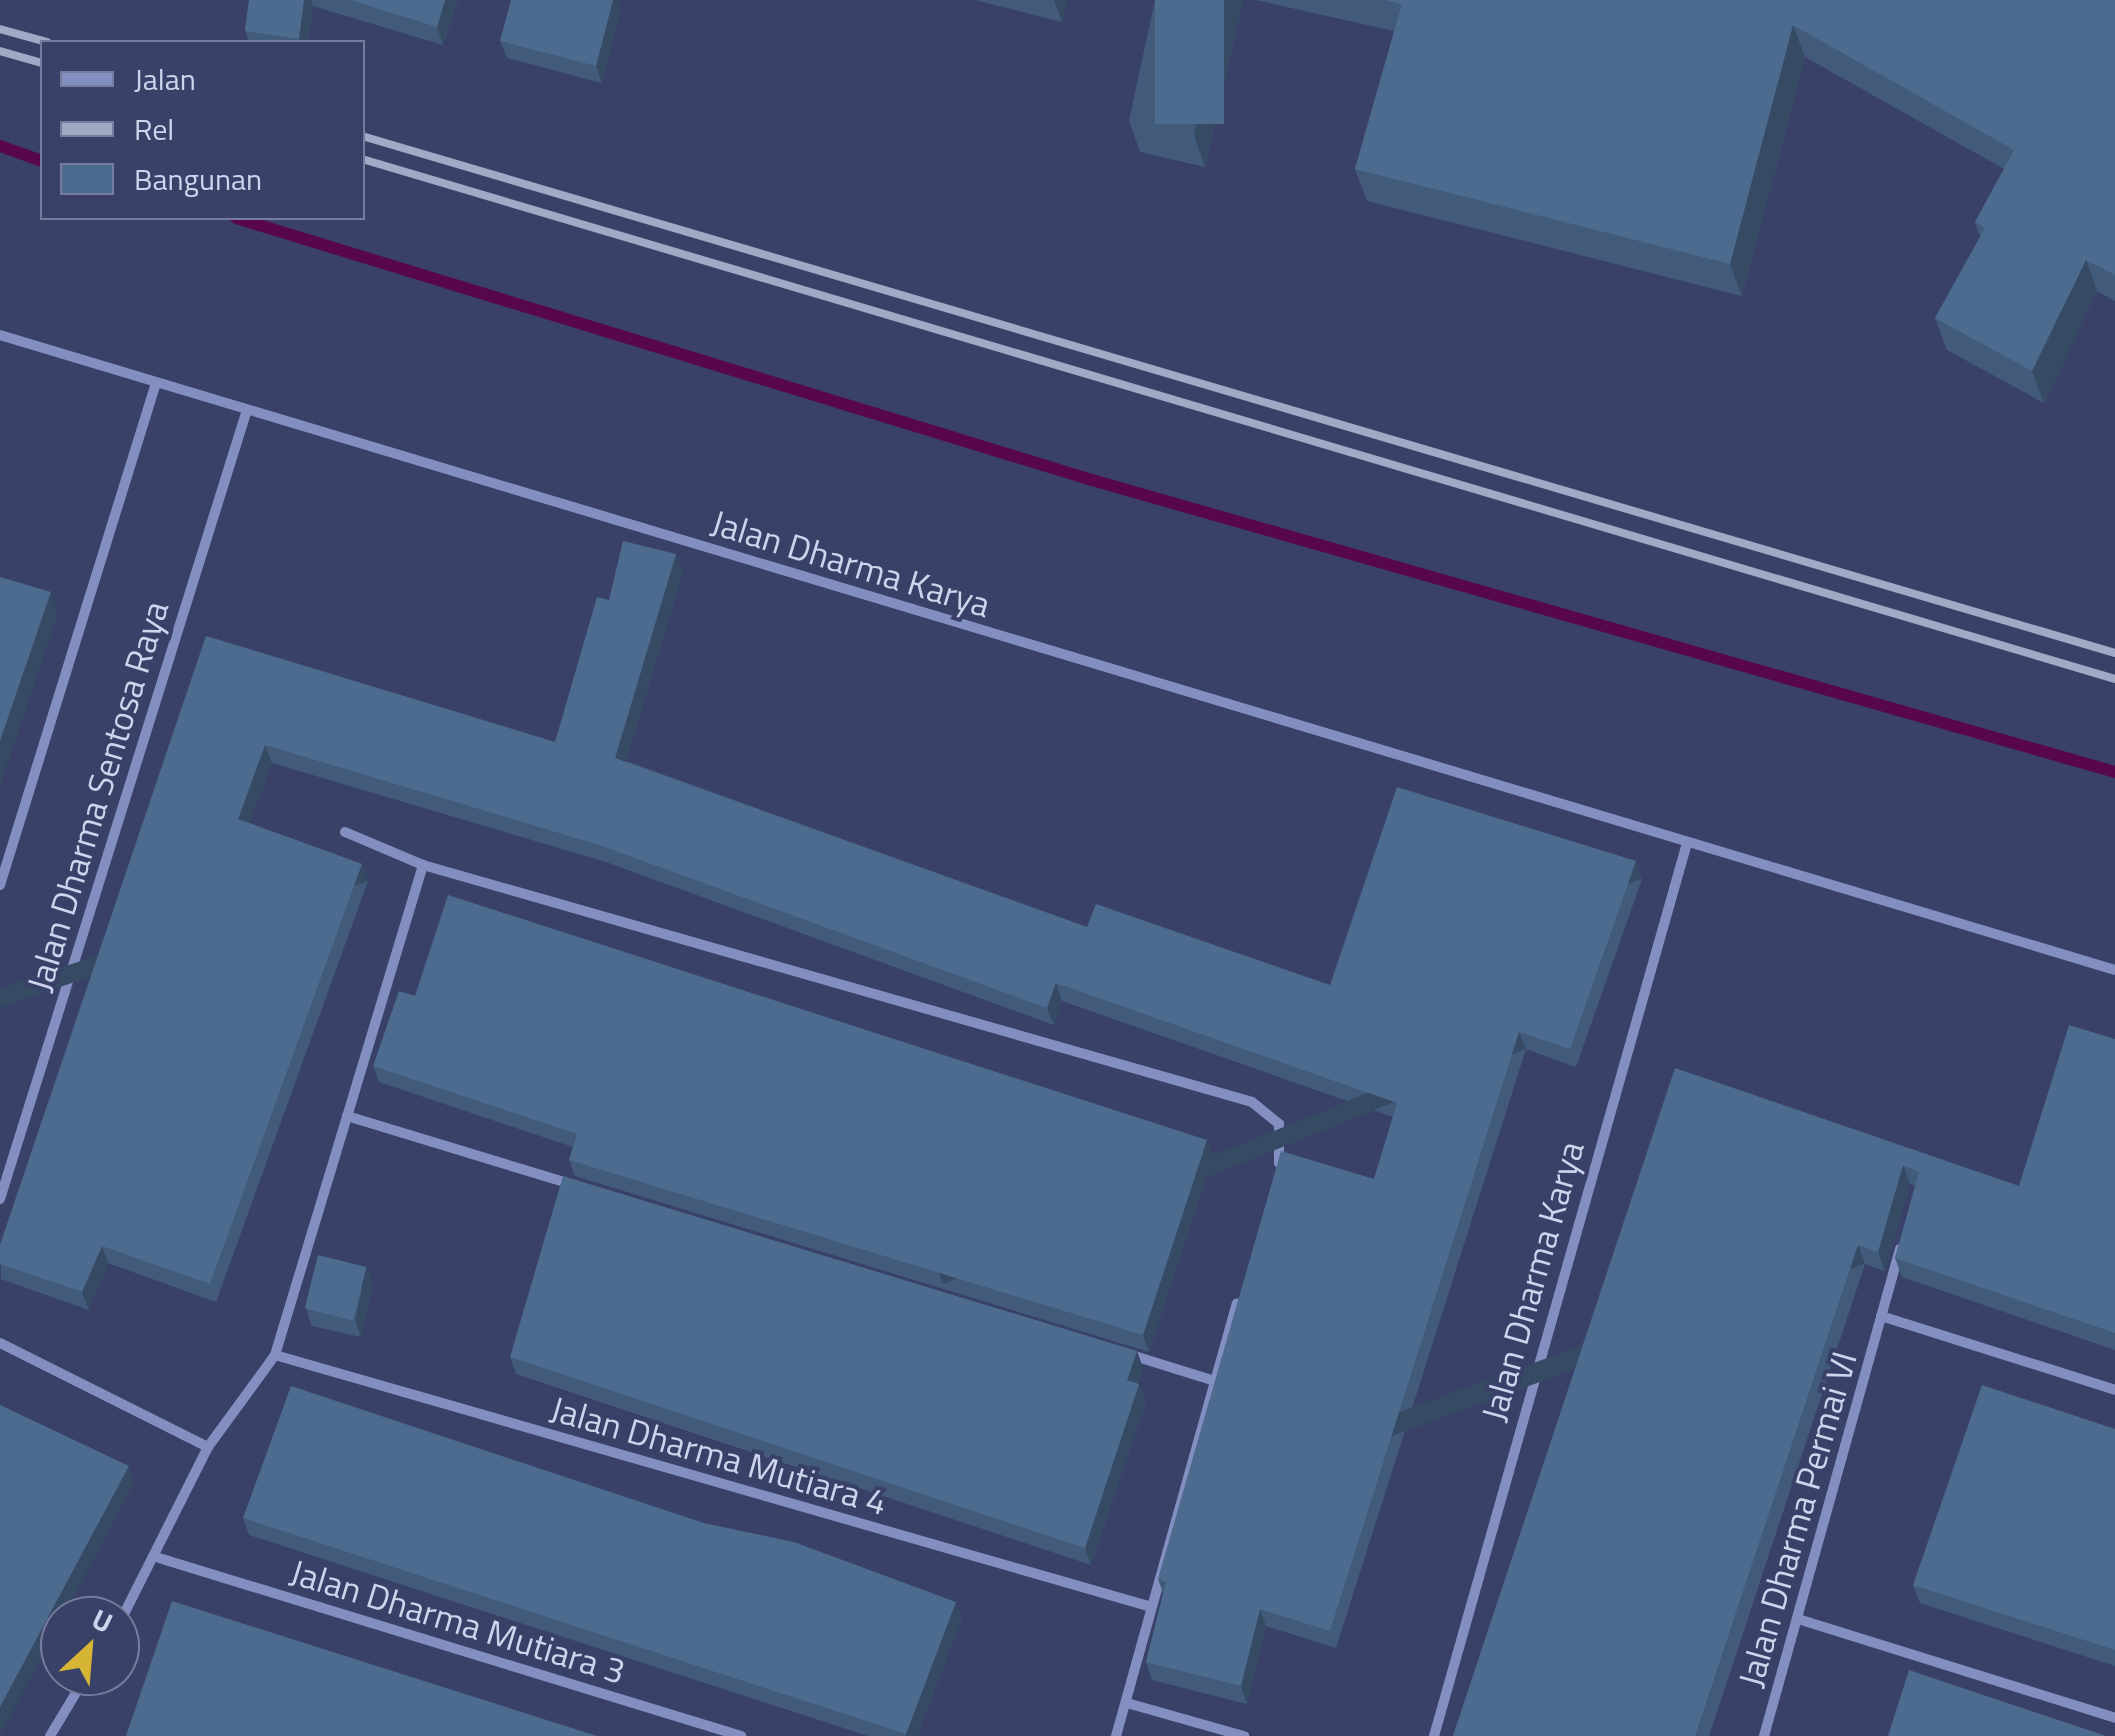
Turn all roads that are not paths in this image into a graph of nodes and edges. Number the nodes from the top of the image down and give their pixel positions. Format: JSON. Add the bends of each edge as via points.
{"nodes":[{"id":1,"x":0,"y":335,"type":"edge"},
{"id":2,"x":156,"y":383,"type":"junction"},
{"id":3,"x":246,"y":410,"type":"junction"},
{"id":4,"x":345,"y":832,"type":"dead end"},
{"id":5,"x":1688,"y":842,"type":"junction"},
{"id":6,"x":423,"y":865,"type":"junction"},
{"id":7,"x":0,"y":884,"type":"edge"},
{"id":8,"x":2115,"y":970,"type":"edge"},
{"id":9,"x":347,"y":1116,"type":"junction"},
{"id":10,"x":1276,"y":1174,"type":"edge"},
{"id":11,"x":592,"y":1191,"type":"edge"},
{"id":12,"x":0,"y":1199,"type":"edge"},
{"id":13,"x":1907,"y":1226,"type":"edge"},
{"id":14,"x":1242,"y":1287,"type":"edge"},
{"id":15,"x":1882,"y":1316,"type":"junction"},
{"id":16,"x":0,"y":1343,"type":"edge"},
{"id":17,"x":1120,"y":1352,"type":"edge"},
{"id":18,"x":276,"y":1355,"type":"junction"},
{"id":19,"x":1215,"y":1380,"type":"junction"},
{"id":20,"x":2115,"y":1390,"type":"edge"},
{"id":21,"x":208,"y":1447,"type":"junction"},
{"id":22,"x":159,"y":1558,"type":"junction"},
{"id":23,"x":136,"y":1596,"type":"edge"},
{"id":24,"x":1148,"y":1606,"type":"junction"},
{"id":25,"x":1798,"y":1618,"type":"junction"},
{"id":26,"x":74,"y":1696,"type":"edge"},
{"id":27,"x":1127,"y":1703,"type":"junction"},
{"id":28,"x":2115,"y":1718,"type":"edge"},
{"id":29,"x":50,"y":1736,"type":"edge"},
{"id":30,"x":741,"y":1736,"type":"edge"},
{"id":31,"x":1116,"y":1736,"type":"edge"},
{"id":32,"x":1244,"y":1736,"type":"edge"},
{"id":33,"x":1434,"y":1736,"type":"edge"},
{"id":34,"x":1764,"y":1736,"type":"edge"}],
"edges":[{"from":1,"to":2,"type":"street","name":"Jalan Dharma Karya"},
{"from":2,"to":3,"type":"street","name":"Jalan Dharma Karya"},
{"from":2,"to":7,"type":"street"},
{"from":3,"to":5,"type":"street","name":"Jalan Dharma Karya"},
{"from":3,"to":12,"type":"street","name":"Jalan Dharma Sentosa Raya"},
{"from":4,"to":6,"type":"street"},
{"from":5,"to":8,"type":"street","name":"Jalan Dharma Karya"},
{"from":5,"to":33,"type":"street","name":"Jalan Dharma Karya"},
{"from":6,"to":9,"type":"street"},
{"from":6,"to":10,"type":"street","via":[[1252,1102],[1279,1124]]},
{"from":9,"to":11,"type":"street"},
{"from":9,"to":18,"type":"street"},
{"from":13,"to":15,"type":"street","name":"Jalan Dharma Permai VI"},
{"from":14,"to":19,"type":"street"},
{"from":15,"to":20,"type":"street","name":"Jalan Dharma Permai VI"},
{"from":15,"to":25,"type":"street","name":"Jalan Dharma Permai VI"},
{"from":16,"to":21,"type":"street"},
{"from":17,"to":19,"type":"street"},
{"from":18,"to":21,"type":"street"},
{"from":18,"to":24,"type":"street","name":"Jalan Dharma Mutiara 4"},
{"from":19,"to":24,"type":"street"},
{"from":21,"to":22,"type":"street"},
{"from":22,"to":23,"type":"street"},
{"from":22,"to":30,"type":"street","name":"Jalan Dharma Mutiara 3"},
{"from":24,"to":27,"type":"street"},
{"from":25,"to":28,"type":"street"},
{"from":25,"to":34,"type":"street","name":"Jalan Dharma Permai VI"},
{"from":26,"to":29,"type":"street"},
{"from":27,"to":31,"type":"street"},
{"from":27,"to":32,"type":"street"}]}
